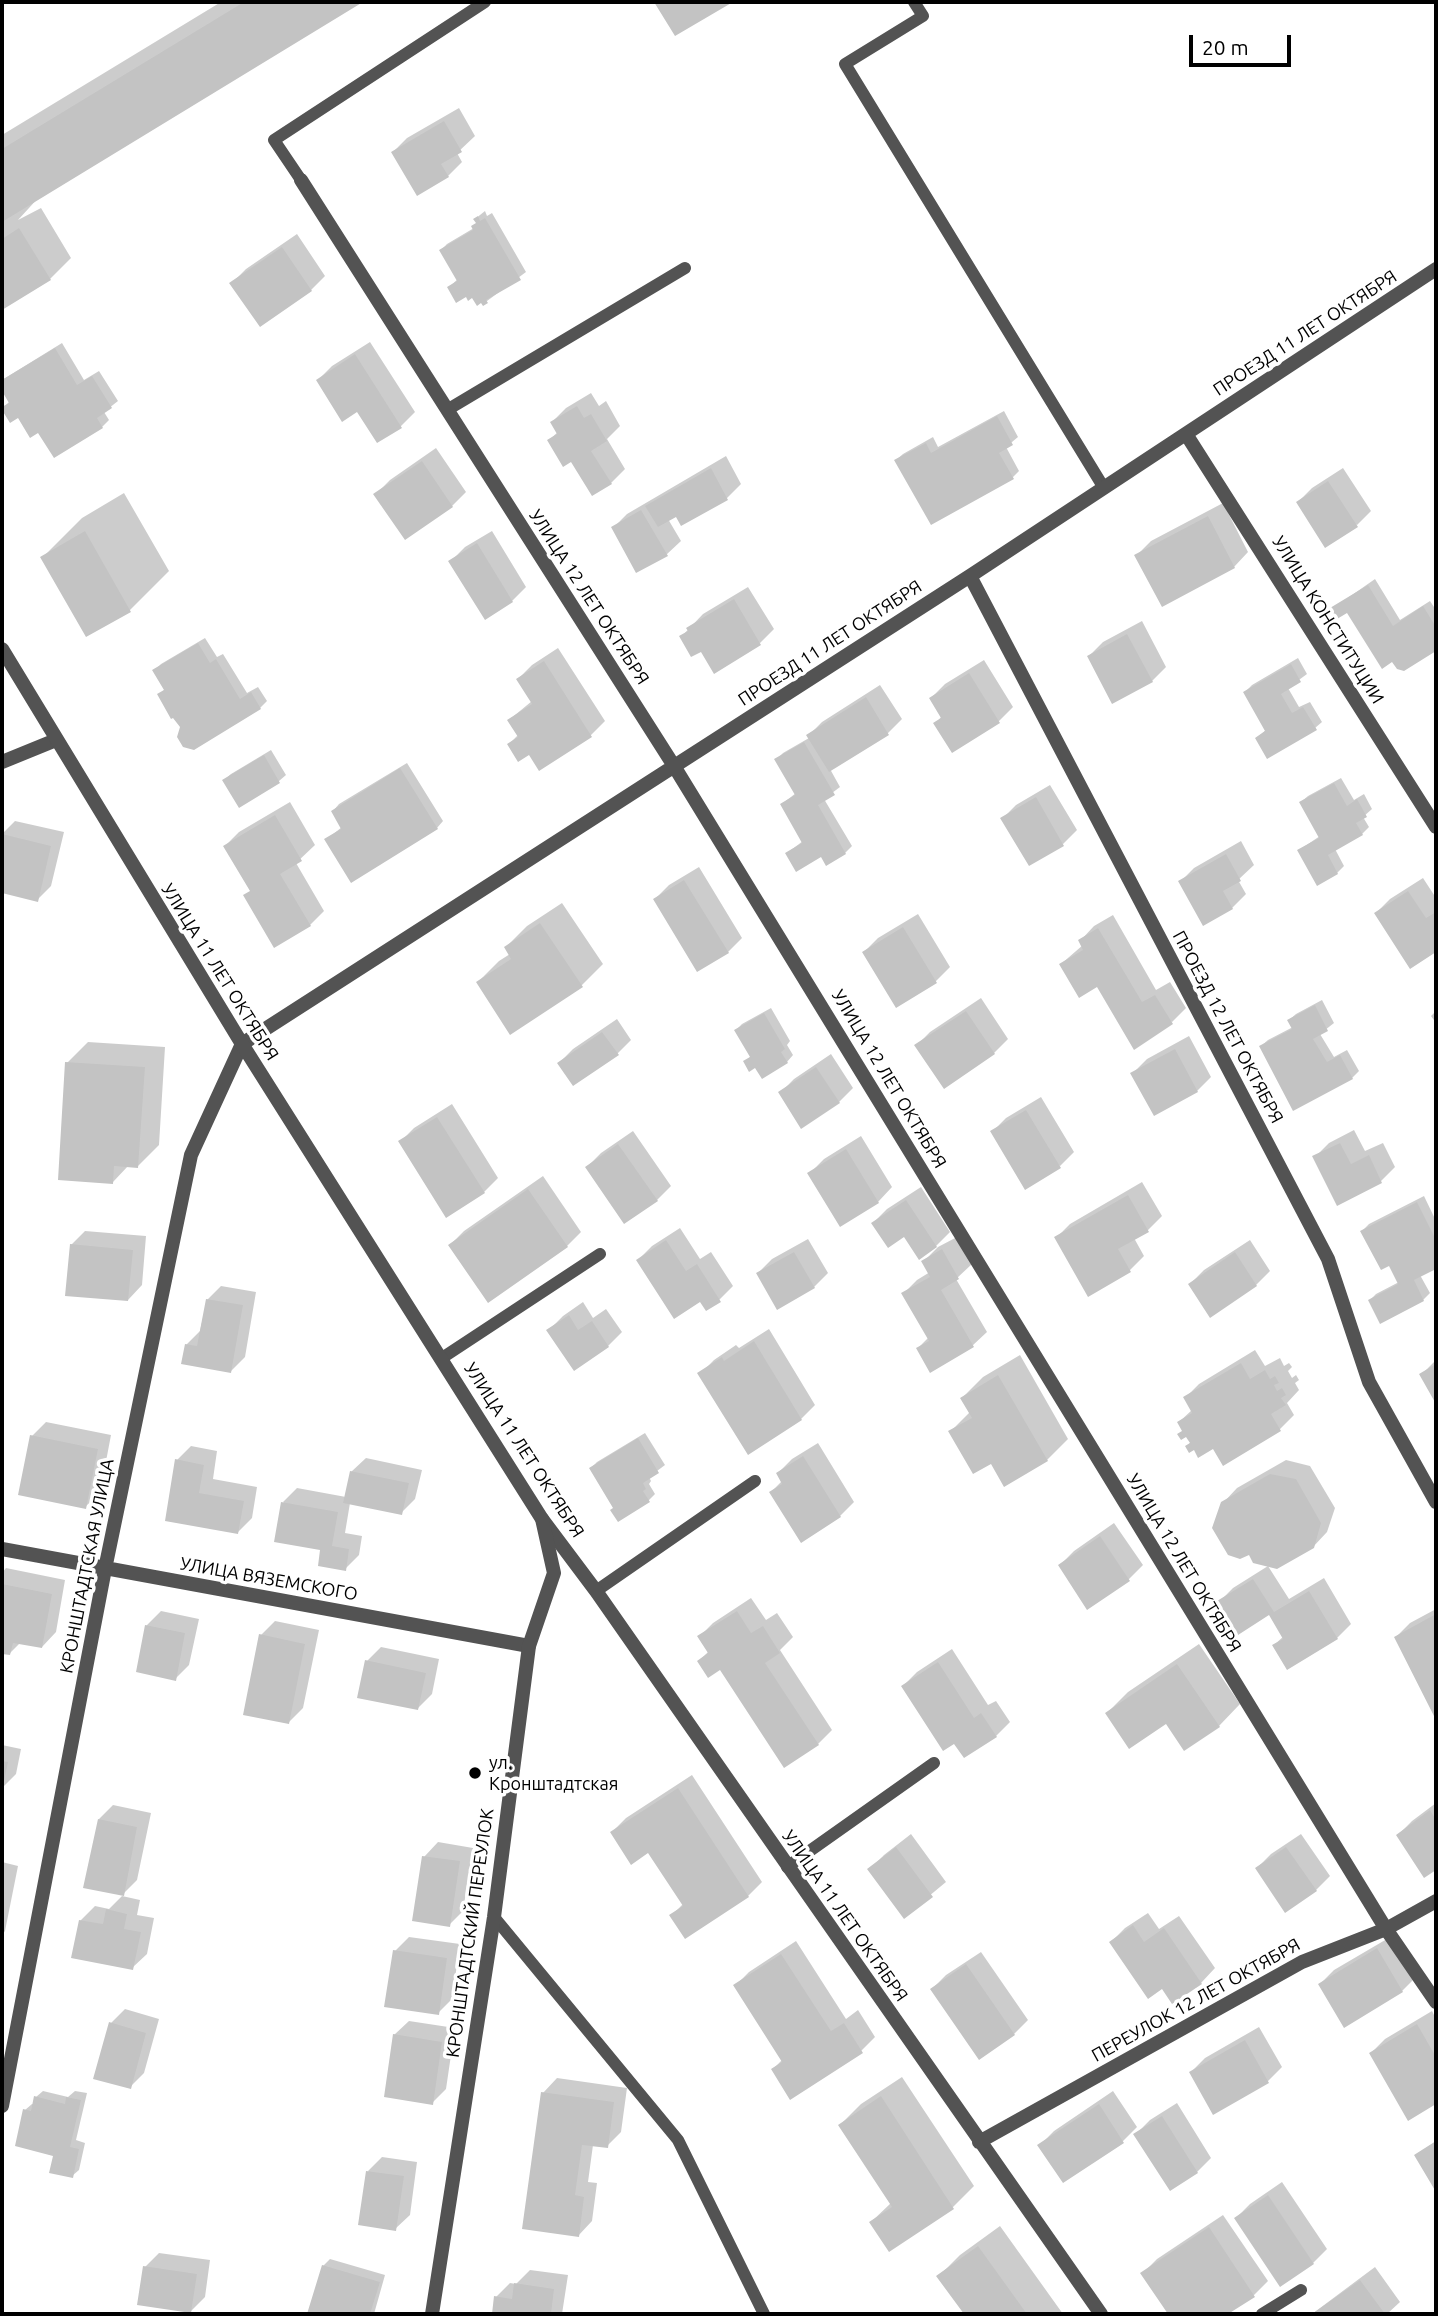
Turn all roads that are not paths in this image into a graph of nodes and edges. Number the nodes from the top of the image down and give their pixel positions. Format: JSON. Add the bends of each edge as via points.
{"nodes":[{"id":1,"x":485,"y":2,"type":"edge"},
{"id":2,"x":914,"y":2,"type":"edge"},
{"id":3,"x":301,"y":180,"type":"joint"},
{"id":4,"x":685,"y":268,"type":"dead end"},
{"id":5,"x":1436,"y":269,"type":"edge"},
{"id":6,"x":447,"y":410,"type":"junction"},
{"id":7,"x":1186,"y":434,"type":"junction"},
{"id":8,"x":1104,"y":488,"type":"junction"},
{"id":9,"x":970,"y":576,"type":"junction"},
{"id":10,"x":2,"y":649,"type":"edge"},
{"id":11,"x":56,"y":740,"type":"junction"},
{"id":12,"x":2,"y":762,"type":"edge"},
{"id":13,"x":674,"y":766,"type":"junction"},
{"id":14,"x":1436,"y":827,"type":"edge"},
{"id":15,"x":242,"y":1044,"type":"junction"},
{"id":16,"x":600,"y":1254,"type":"dead end"},
{"id":17,"x":442,"y":1358,"type":"junction"},
{"id":18,"x":755,"y":1481,"type":"dead end"},
{"id":19,"x":1436,"y":1502,"type":"edge"},
{"id":20,"x":542,"y":1519,"type":"junction"},
{"id":21,"x":2,"y":1549,"type":"edge"},
{"id":22,"x":105,"y":1569,"type":"junction"},
{"id":23,"x":596,"y":1591,"type":"junction"},
{"id":24,"x":529,"y":1646,"type":"junction"},
{"id":25,"x":934,"y":1763,"type":"dead end"},
{"id":26,"x":787,"y":1867,"type":"junction"},
{"id":27,"x":1436,"y":1901,"type":"edge"},
{"id":28,"x":494,"y":1917,"type":"junction"},
{"id":29,"x":1386,"y":1929,"type":"junction"},
{"id":30,"x":1436,"y":2002,"type":"edge"},
{"id":31,"x":2,"y":2106,"type":"edge"},
{"id":32,"x":979,"y":2143,"type":"junction"},
{"id":33,"x":1301,"y":2290,"type":"dead end"},
{"id":34,"x":432,"y":2314,"type":"edge"},
{"id":35,"x":764,"y":2314,"type":"edge"},
{"id":36,"x":1101,"y":2314,"type":"edge"},
{"id":37,"x":1262,"y":2314,"type":"edge"}],
"edges":[{"from":1,"to":3,"type":"lane","via":[[274,140]]},
{"from":2,"to":8,"type":"lane","via":[[923,16],[845,64]]},
{"from":3,"to":6,"type":"street","name":"УЛИЦА 12 ЛЕТ ОКТЯБРЯ"},
{"from":4,"to":6,"type":"lane"},
{"from":5,"to":7,"type":"street","name":"ПРОЕЗД 11 ЛЕТ ОКТЯБРЯ"},
{"from":6,"to":13,"type":"street","name":"УЛИЦА 12 ЛЕТ ОКТЯБРЯ"},
{"from":7,"to":8,"type":"street","name":"ПРОЕЗД 11 ЛЕТ ОКТЯБРЯ"},
{"from":7,"to":14,"type":"street","name":"УЛИЦА КОНСТИТУЦИИ"},
{"from":8,"to":9,"type":"street","name":"ПРОЕЗД 11 ЛЕТ ОКТЯБРЯ"},
{"from":9,"to":13,"type":"street","name":"ПРОЕЗД 11 ЛЕТ ОКТЯБРЯ"},
{"from":9,"to":19,"type":"street","name":"ПРОЕЗД 12 ЛЕТ ОКТЯБРЯ","via":[[1328,1259],[1369,1382]]},
{"from":10,"to":11,"type":"street","name":"УЛИЦА 11 ЛЕТ ОКТЯБРЯ"},
{"from":11,"to":12,"type":"street"},
{"from":11,"to":15,"type":"street","name":"УЛИЦА 11 ЛЕТ ОКТЯБРЯ"},
{"from":13,"to":15,"type":"street","name":"ПРОЕЗД 11 ЛЕТ ОКТЯБРЯ"},
{"from":13,"to":29,"type":"street","name":"УЛИЦА 12 ЛЕТ ОКТЯБРЯ"},
{"from":15,"to":17,"type":"street","name":"УЛИЦА 11 ЛЕТ ОКТЯБРЯ"},
{"from":15,"to":22,"type":"street","name":"КРОНШТАДТСКАЯ УЛИЦА","via":[[191,1155]]},
{"from":16,"to":17,"type":"lane"},
{"from":17,"to":20,"type":"street","name":"УЛИЦА 11 ЛЕТ ОКТЯБРЯ"},
{"from":18,"to":23,"type":"lane"},
{"from":20,"to":23,"type":"street","name":"УЛИЦА 11 ЛЕТ ОКТЯБРЯ"},
{"from":20,"to":24,"type":"street","name":"КРОНШТАДТСКИЙ ПЕРЕУЛОК","via":[[554,1573]]},
{"from":21,"to":22,"type":"street","name":"УЛИЦА ВЯЗЕМСКОГО"},
{"from":22,"to":24,"type":"street","name":"УЛИЦА ВЯЗЕМСКОГО"},
{"from":22,"to":31,"type":"street","name":"КРОНШТАДТСКАЯ УЛИЦА"},
{"from":23,"to":26,"type":"street","name":"УЛИЦА 11 ЛЕТ ОКТЯБРЯ"},
{"from":24,"to":28,"type":"street","name":"КРОНШТАДТСКИЙ ПЕРЕУЛОК"},
{"from":25,"to":26,"type":"lane"},
{"from":26,"to":32,"type":"street","name":"УЛИЦА 11 ЛЕТ ОКТЯБРЯ"},
{"from":27,"to":29,"type":"street","name":"ПЕРЕУЛОК 12 ЛЕТ ОКТЯБРЯ"},
{"from":28,"to":34,"type":"street","name":"КРОНШТАДТСКИЙ ПЕРЕУЛОК"},
{"from":28,"to":35,"type":"lane","via":[[678,2140]]},
{"from":29,"to":30,"type":"street","name":"УЛИЦА 12 ЛЕТ ОКТЯБРЯ"},
{"from":29,"to":32,"type":"street","name":"ПЕРЕУЛОК 12 ЛЕТ ОКТЯБРЯ","via":[[1302,1962]]},
{"from":32,"to":36,"type":"street","name":"УЛИЦА 11 ЛЕТ ОКТЯБРЯ"},
{"from":33,"to":37,"type":"lane"}]}
